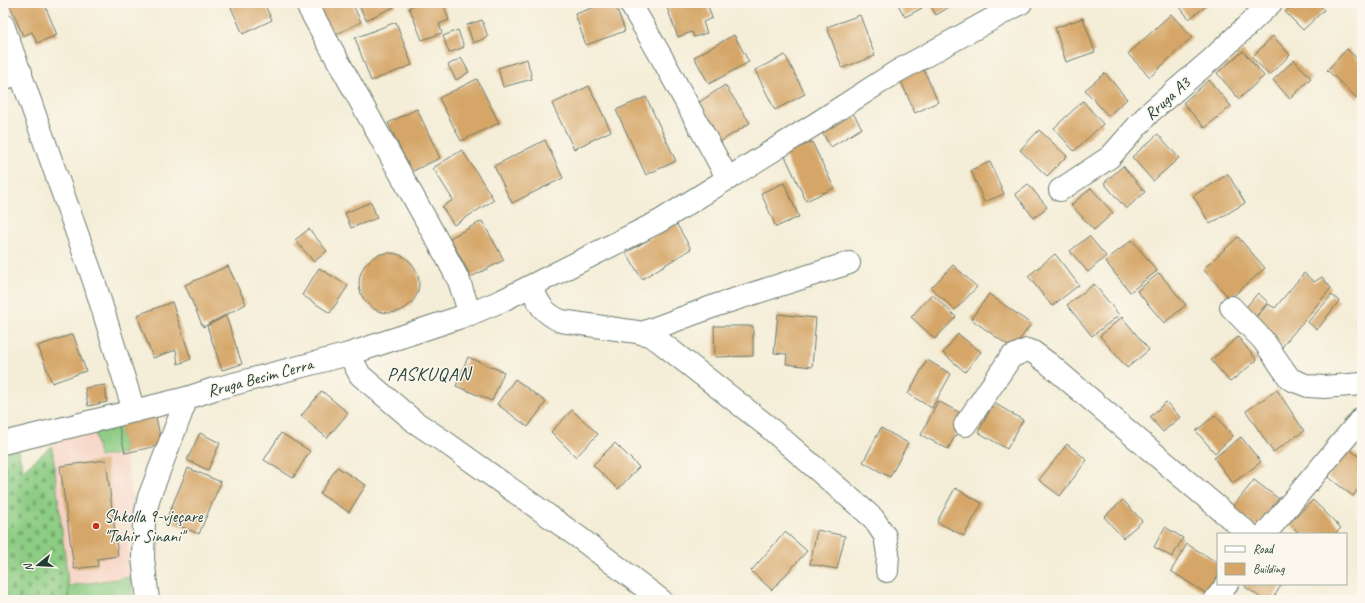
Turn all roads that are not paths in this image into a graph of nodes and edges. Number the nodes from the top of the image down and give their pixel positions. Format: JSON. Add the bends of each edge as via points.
{"nodes":[{"id":1,"x":306,"y":3,"type":"edge"},
{"id":2,"x":630,"y":3,"type":"edge"},
{"id":3,"x":1021,"y":3,"type":"edge"},
{"id":4,"x":1271,"y":3,"type":"edge"},
{"id":5,"x":3,"y":25,"type":"edge"},
{"id":6,"x":8,"y":51,"type":"edge"},
{"id":7,"x":12,"y":76,"type":"edge"},
{"id":8,"x":728,"y":179,"type":"junction"},
{"id":9,"x":1060,"y":190,"type":"dead end"},
{"id":10,"x":849,"y":263,"type":"dead end"},
{"id":11,"x":531,"y":287,"type":"junction"},
{"id":12,"x":1231,"y":307,"type":"dead end"},
{"id":13,"x":470,"y":314,"type":"junction"},
{"id":14,"x":642,"y":333,"type":"junction"},
{"id":15,"x":349,"y":354,"type":"junction"},
{"id":16,"x":1362,"y":384,"type":"edge"},
{"id":17,"x":187,"y":398,"type":"junction"},
{"id":18,"x":134,"y":411,"type":"junction"},
{"id":19,"x":1362,"y":418,"type":"edge"},
{"id":20,"x":965,"y":425,"type":"dead end"},
{"id":21,"x":3,"y":443,"type":"edge"},
{"id":22,"x":1248,"y":533,"type":"edge"},
{"id":23,"x":1266,"y":533,"type":"edge"},
{"id":24,"x":887,"y":571,"type":"dead end"},
{"id":25,"x":1226,"y":585,"type":"edge"},
{"id":26,"x":148,"y":600,"type":"edge"},
{"id":27,"x":661,"y":600,"type":"edge"},
{"id":28,"x":1215,"y":600,"type":"edge"}],
"edges":[{"from":1,"to":13,"type":"street","via":[[446,256]]},
{"from":2,"to":8,"type":"street"},
{"from":3,"to":8,"type":"street","name":"Rruga Besim Cerra","via":[[896,72]]},
{"from":4,"to":9,"type":"street","name":"Rruga A3","via":[[1149,113],[1110,157]]},
{"from":5,"to":6,"type":"street"},
{"from":6,"to":7,"type":"street"},
{"from":7,"to":18,"type":"street","via":[[94,281]]},
{"from":8,"to":11,"type":"street","name":"Rruga Besim Cerra","via":[[660,220]]},
{"from":10,"to":14,"type":"street","via":[[717,305]]},
{"from":11,"to":13,"type":"street","name":"Rruga Besim Cerra"},
{"from":11,"to":14,"type":"street","via":[[542,308],[561,321]]},
{"from":12,"to":16,"type":"street","via":[[1263,340],[1290,379],[1308,386]]},
{"from":13,"to":15,"type":"street","name":"Rruga Besim Cerra"},
{"from":14,"to":24,"type":"street","via":[[659,341],[766,425],[874,518],[885,536]]},
{"from":15,"to":17,"type":"street","name":"Rruga Besim Cerra"},
{"from":15,"to":27,"type":"street","via":[[360,375],[415,422]]},
{"from":17,"to":18,"type":"street"},
{"from":17,"to":26,"type":"street","name":"Rruga Besim Cerra","via":[[149,497],[144,521],[143,558]]},
{"from":18,"to":21,"type":"street"},
{"from":19,"to":23,"type":"street"},
{"from":20,"to":22,"type":"street","via":[[1011,357],[1027,350],[1033,352]]},
{"from":25,"to":28,"type":"street"}]}
